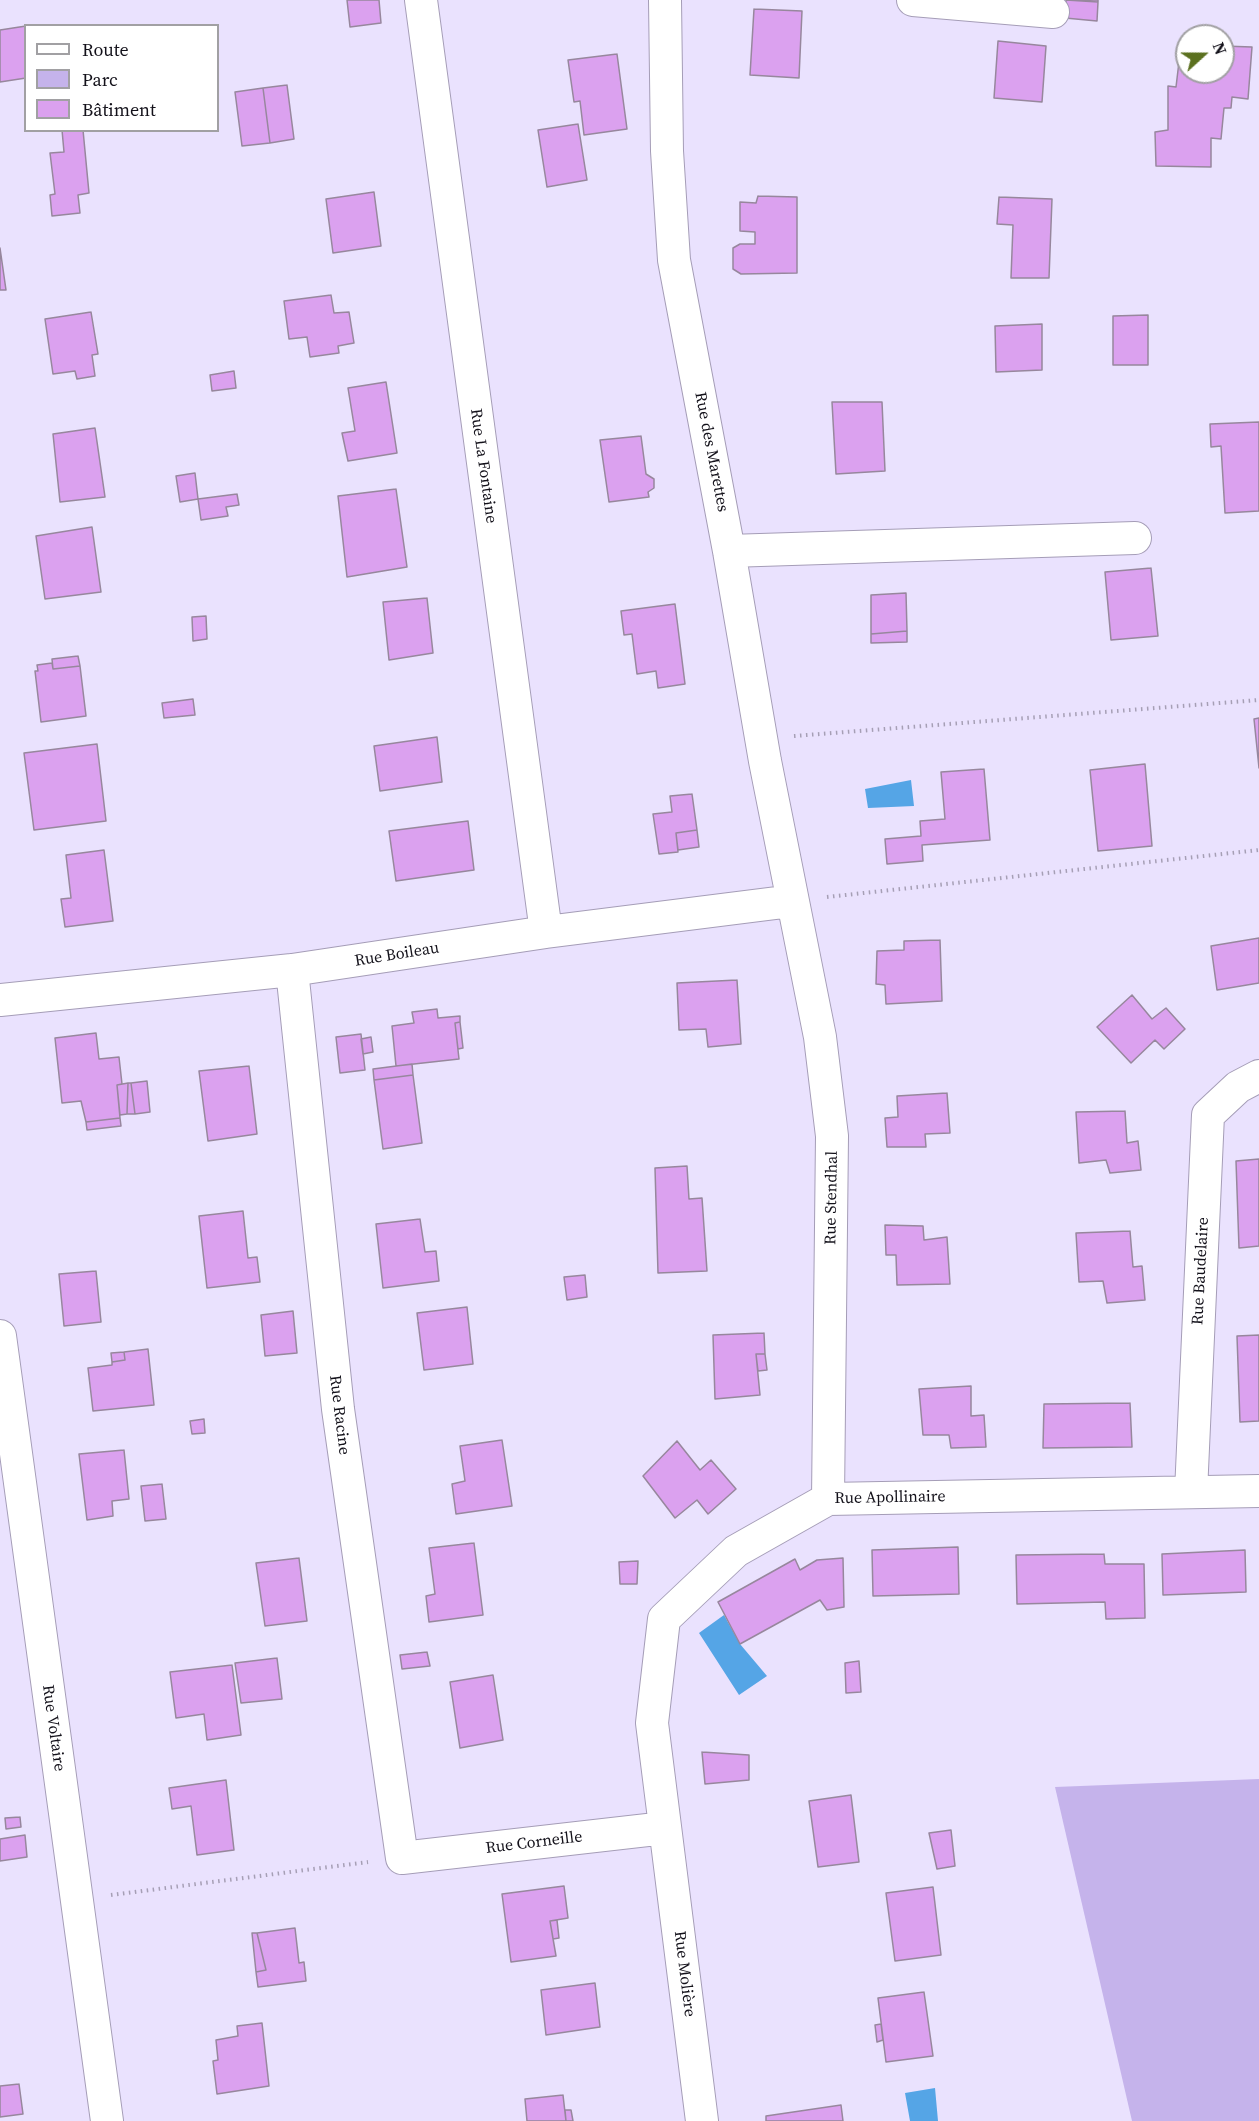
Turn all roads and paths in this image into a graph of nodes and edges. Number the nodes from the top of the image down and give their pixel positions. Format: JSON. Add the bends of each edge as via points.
{"nodes":[{"id":1,"x":421,"y":0,"type":"edge"},
{"id":2,"x":665,"y":0,"type":"edge"},
{"id":3,"x":913,"y":0,"type":"edge"},
{"id":4,"x":1053,"y":12,"type":"dead end"},
{"id":5,"x":1135,"y":538,"type":"dead end"},
{"id":6,"x":729,"y":551,"type":"junction"},
{"id":7,"x":1259,"y":700,"type":"edge"},
{"id":8,"x":761,"y":739,"type":"junction"},
{"id":9,"x":1259,"y":850,"type":"edge"},
{"id":10,"x":792,"y":901,"type":"junction"},
{"id":11,"x":546,"y":932,"type":"junction"},
{"id":12,"x":292,"y":970,"type":"junction"},
{"id":13,"x":0,"y":1000,"type":"edge"},
{"id":14,"x":1259,"y":1076,"type":"edge"},
{"id":15,"x":0,"y":1336,"type":"edge"},
{"id":16,"x":2,"y":1371,"type":"edge"},
{"id":17,"x":1259,"y":1491,"type":"edge"},
{"id":18,"x":1191,"y":1492,"type":"junction"},
{"id":19,"x":828,"y":1499,"type":"junction"},
{"id":20,"x":665,"y":1828,"type":"junction"},
{"id":21,"x":402,"y":1858,"type":"junction"},
{"id":22,"x":77,"y":1900,"type":"junction"},
{"id":23,"x":107,"y":2121,"type":"edge"},
{"id":24,"x":702,"y":2121,"type":"edge"}],
"edges":[{"from":1,"to":11,"type":"street","name":"Rue La Fontaine"},
{"from":2,"to":6,"type":"street","name":"Rue des Marettes","via":[[666,150],[674,260]]},
{"from":3,"to":4,"type":"street"},
{"from":5,"to":6,"type":"street"},
{"from":6,"to":8,"type":"street","name":"Rue des Marettes"},
{"from":7,"to":8,"type":"path"},
{"from":8,"to":10,"type":"street","name":"Rue des Marettes"},
{"from":9,"to":10,"type":"path"},
{"from":10,"to":11,"type":"street","name":"Rue Boileau"},
{"from":10,"to":19,"type":"street","name":"Rue Stendhal","via":[[820,1037],[832,1136]]},
{"from":11,"to":12,"type":"street","name":"Rue Boileau"},
{"from":12,"to":13,"type":"street","name":"Rue Boileau"},
{"from":12,"to":21,"type":"street","name":"Rue Racine","via":[[338,1409]]},
{"from":14,"to":18,"type":"street","name":"Rue Baudelaire","via":[[1238,1087],[1208,1115]]},
{"from":15,"to":16,"type":"street","name":"Rue Voltaire"},
{"from":16,"to":22,"type":"street","name":"Rue Voltaire"},
{"from":17,"to":18,"type":"street","name":"Rue Apollinaire"},
{"from":18,"to":19,"type":"street","name":"Rue Apollinaire"},
{"from":19,"to":20,"type":"street","name":"Rue Apollinaire","via":[[736,1551],[664,1619],[652,1723]]},
{"from":20,"to":21,"type":"street","name":"Rue Corneille"},
{"from":20,"to":24,"type":"street","name":"Rue Molière"},
{"from":21,"to":22,"type":"path"},
{"from":22,"to":23,"type":"street","name":"Rue Voltaire"}]}
